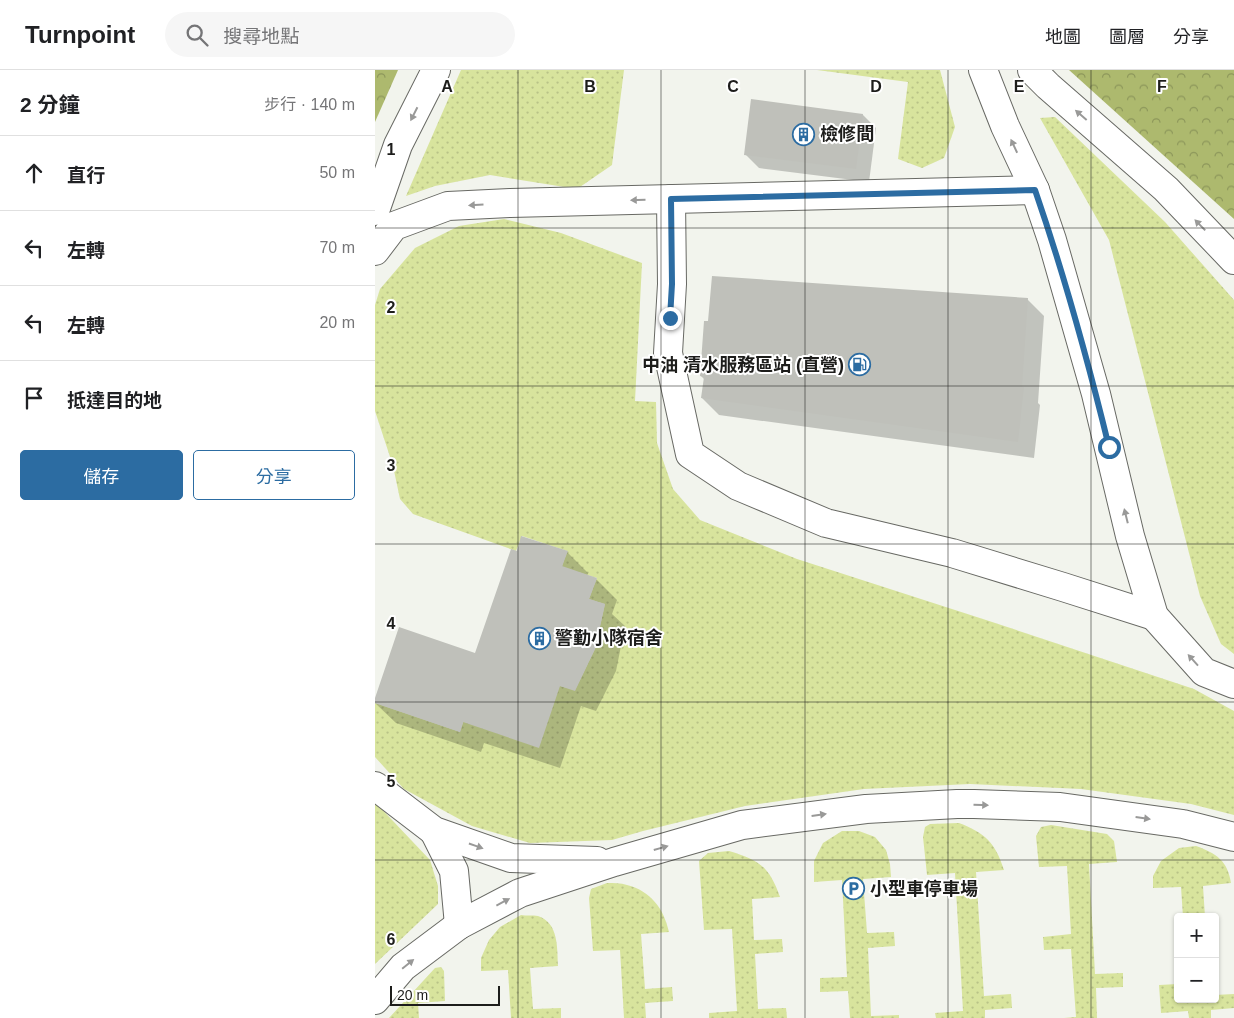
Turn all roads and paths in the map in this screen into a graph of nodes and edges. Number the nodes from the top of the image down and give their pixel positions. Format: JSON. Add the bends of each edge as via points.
{"nodes":[{"id":1,"x":436,"y":70,"type":"edge"},
{"id":2,"x":983,"y":70,"type":"edge"},
{"id":3,"x":1032,"y":70,"type":"edge"},
{"id":4,"x":1035,"y":190,"type":"junction"},
{"id":5,"x":671,"y":199,"type":"junction"},
{"id":6,"x":375,"y":211,"type":"edge"},
{"id":7,"x":375,"y":251,"type":"edge"},
{"id":8,"x":1234,"y":260,"type":"edge"},
{"id":9,"x":1154,"y":616,"type":"junction"},
{"id":10,"x":1234,"y":684,"type":"edge"},
{"id":11,"x":375,"y":786,"type":"edge"},
{"id":12,"x":434,"y":831,"type":"junction"},
{"id":13,"x":1234,"y":837,"type":"edge"},
{"id":14,"x":614,"y":862,"type":"junction"},
{"id":15,"x":459,"y":925,"type":"junction"},
{"id":16,"x":375,"y":1000,"type":"edge"}],
"edges":[{"from":1,"to":6,"type":"lane","one_way":true,"via":[[399,145]]},
{"from":4,"to":2,"type":"lane","one_way":true},
{"from":8,"to":3,"type":"lane","one_way":true,"via":[[1166,189]]},
{"from":4,"to":5,"type":"lane"},
{"from":9,"to":4,"type":"lane","one_way":true,"via":[[1130,536],[1093,385]]},
{"from":5,"to":7,"type":"lane","one_way":true,"via":[[448,206],[394,226]]},
{"from":5,"to":9,"type":"lane","via":[[669,353],[690,454],[738,486],[825,523],[952,553]]},
{"from":10,"to":9,"type":"lane","one_way":true,"via":[[1204,672]]},
{"from":11,"to":12,"type":"lane"},
{"from":12,"to":14,"type":"lane","one_way":true,"via":[[511,858]]},
{"from":12,"to":15,"type":"lane","via":[[454,871]]},
{"from":14,"to":13,"type":"lane","one_way":true,"via":[[742,825],[866,809],[957,804],[1060,807],[1183,824]]},
{"from":15,"to":14,"type":"lane","one_way":true,"via":[[520,893]]},
{"from":16,"to":15,"type":"lane","one_way":true,"via":[[403,968]]}]}
